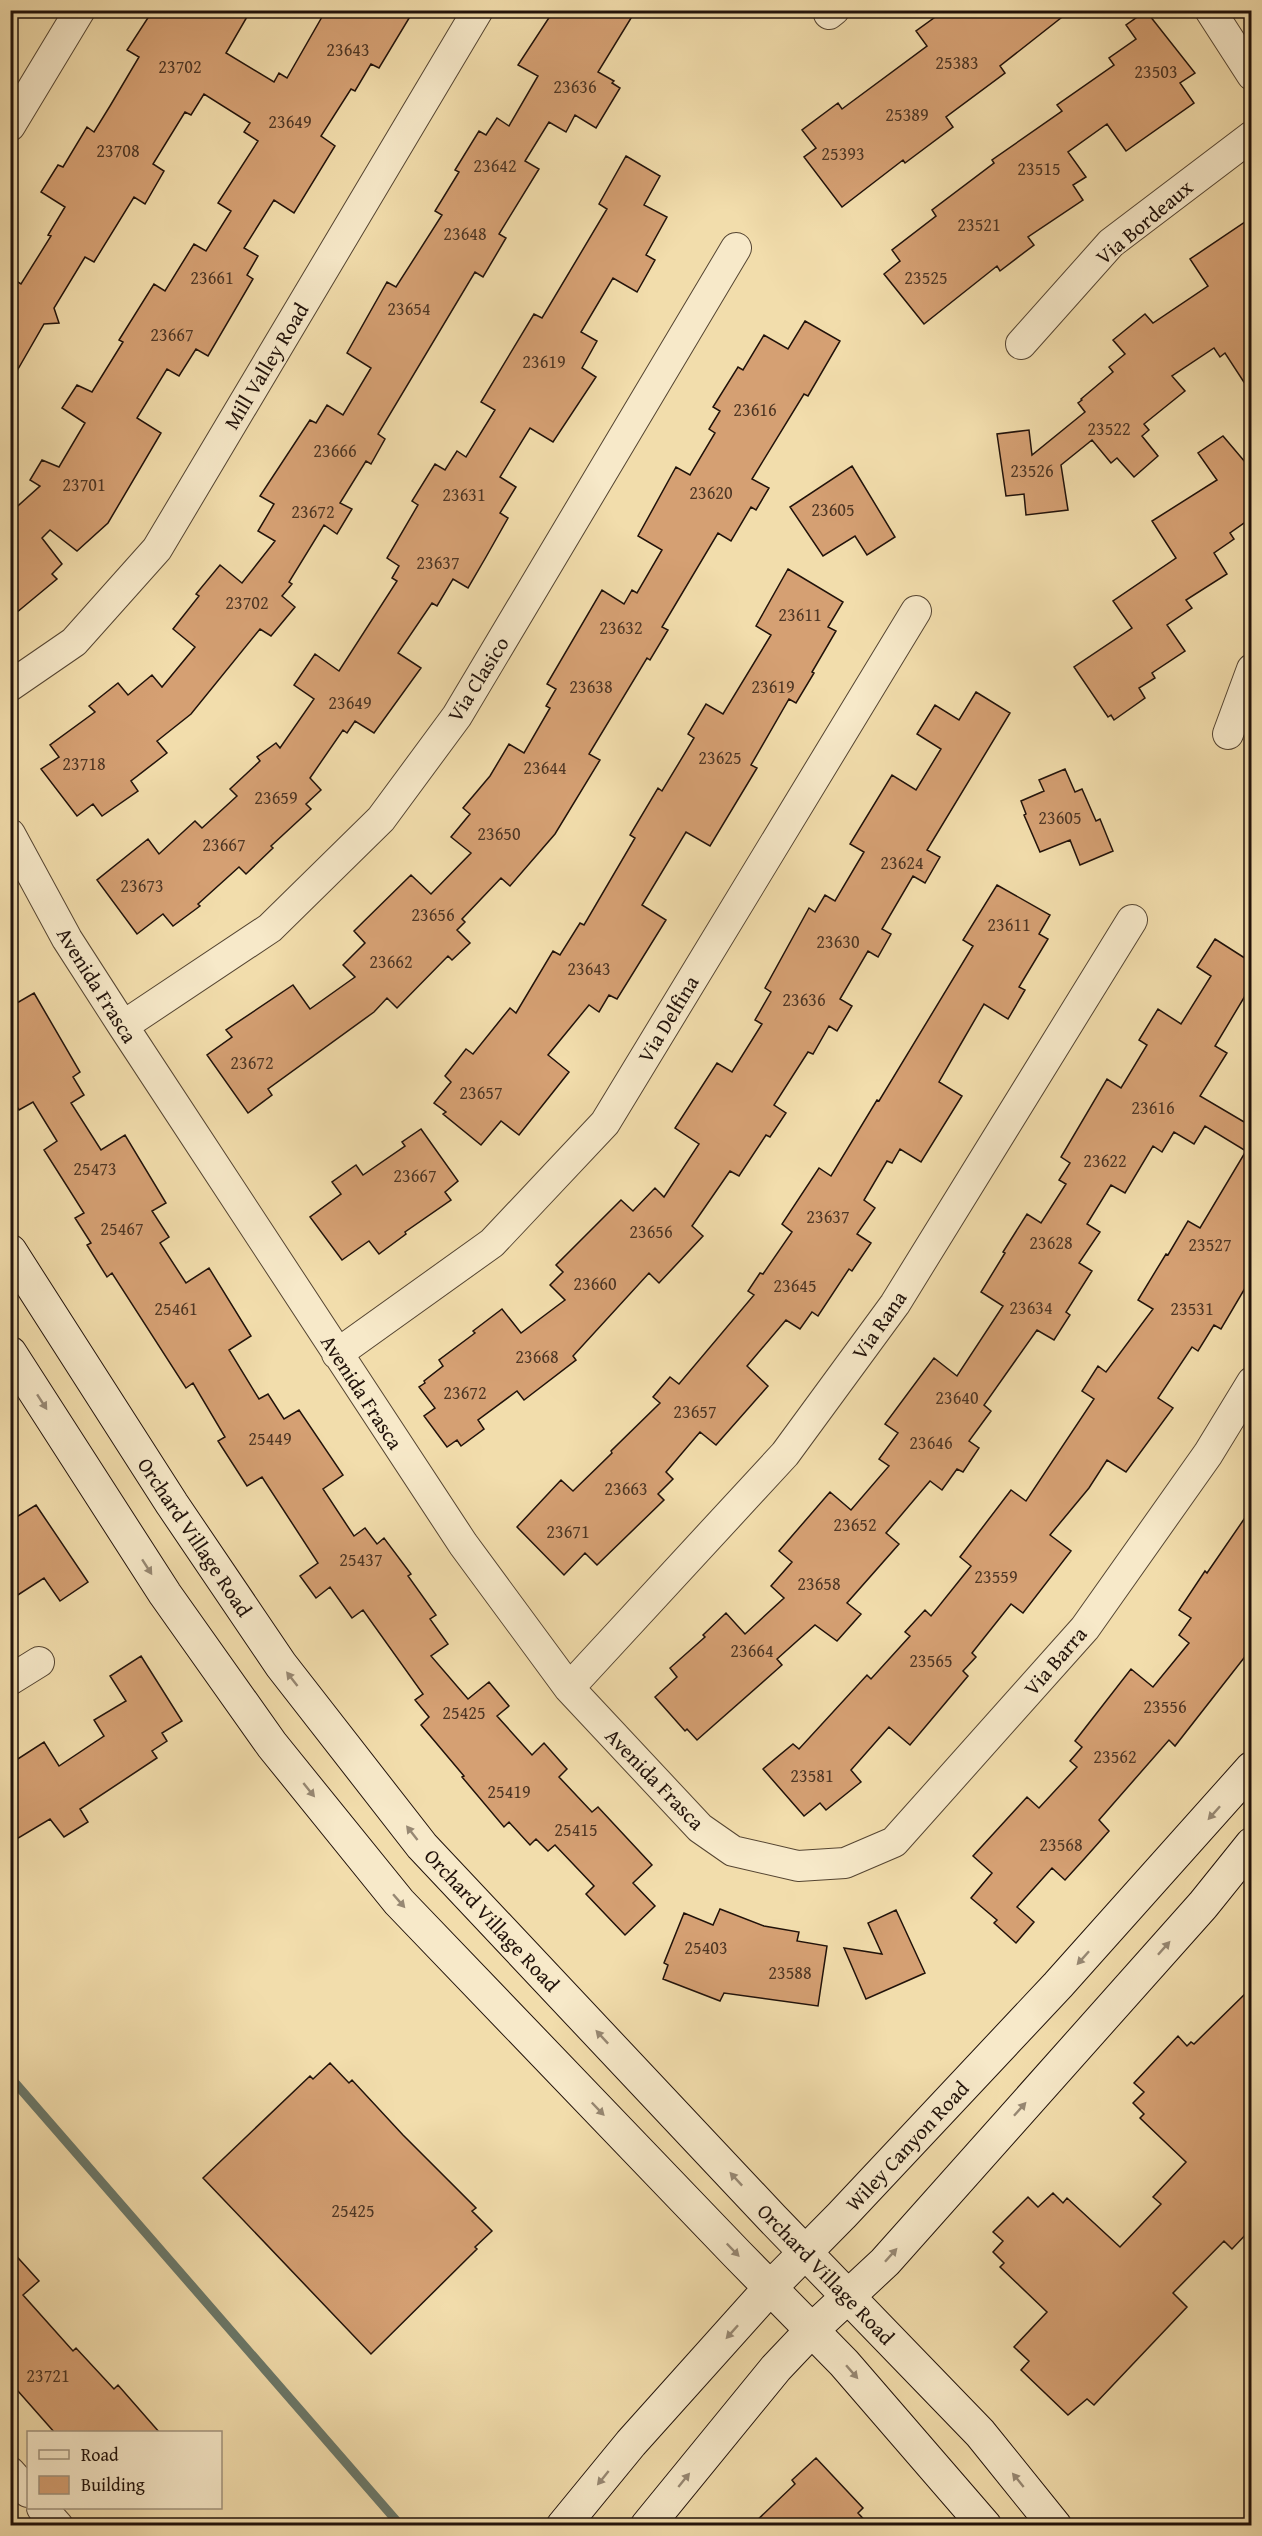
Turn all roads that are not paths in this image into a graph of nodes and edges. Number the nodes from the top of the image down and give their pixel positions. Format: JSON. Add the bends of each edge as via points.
{"nodes":[{"id":1,"x":80,"y":10,"type":"edge"},
{"id":2,"x":478,"y":10,"type":"edge"},
{"id":3,"x":1210,"y":10,"type":"edge"},
{"id":4,"x":1251,"y":75,"type":"edge"},
{"id":5,"x":10,"y":126,"type":"edge"},
{"id":6,"x":1251,"y":136,"type":"edge"},
{"id":7,"x":736,"y":248,"type":"dead end"},
{"id":8,"x":1022,"y":344,"type":"dead end"},
{"id":9,"x":916,"y":611,"type":"dead end"},
{"id":10,"x":1251,"y":669,"type":"edge"},
{"id":11,"x":10,"y":686,"type":"edge"},
{"id":12,"x":1228,"y":734,"type":"dead end"},
{"id":13,"x":10,"y":834,"type":"edge"},
{"id":14,"x":1131,"y":920,"type":"dead end"},
{"id":15,"x":123,"y":1026,"type":"junction"},
{"id":16,"x":10,"y":1251,"type":"edge"},
{"id":17,"x":10,"y":1353,"type":"edge"},
{"id":18,"x":337,"y":1354,"type":"junction"},
{"id":19,"x":1251,"y":1382,"type":"edge"},
{"id":20,"x":39,"y":1662,"type":"dead end"},
{"id":21,"x":10,"y":1680,"type":"edge"},
{"id":22,"x":569,"y":1688,"type":"junction"},
{"id":23,"x":1251,"y":1768,"type":"edge"},
{"id":24,"x":1251,"y":1844,"type":"edge"},
{"id":25,"x":798,"y":1866,"type":"joint"},
{"id":26,"x":806,"y":2251,"type":"junction"},
{"id":27,"x":770,"y":2288,"type":"junction"},
{"id":28,"x":848,"y":2295,"type":"junction"},
{"id":29,"x":812,"y":2330,"type":"junction"},
{"id":30,"x":10,"y":2472,"type":"edge"},
{"id":31,"x":27,"y":2491,"type":"edge"},
{"id":32,"x":43,"y":2509,"type":"edge"},
{"id":33,"x":58,"y":2526,"type":"edge"},
{"id":34,"x":563,"y":2526,"type":"edge"},
{"id":35,"x":647,"y":2526,"type":"edge"},
{"id":36,"x":985,"y":2526,"type":"edge"},
{"id":37,"x":1055,"y":2526,"type":"edge"}],
"edges":[{"from":1,"to":5,"type":"street"},
{"from":2,"to":11,"type":"street","name":"Mill Valley Road","via":[[157,549],[74,642]]},
{"from":3,"to":4,"type":"street"},
{"from":6,"to":8,"type":"street","name":"Via Bordeaux","via":[[1111,243]]},
{"from":7,"to":15,"type":"street","name":"Via Clasico","via":[[457,716],[381,819],[270,928]]},
{"from":9,"to":18,"type":"street","name":"Via Delfina","via":[[605,1123],[492,1243]]},
{"from":10,"to":12,"type":"street"},
{"from":13,"to":15,"type":"street","name":"Avenida Frasca","via":[[67,939]]},
{"from":14,"to":22,"type":"street","name":"Via Rana","via":[[895,1304],[785,1454]]},
{"from":15,"to":18,"type":"street","name":"Avenida Frasca"},
{"from":26,"to":16,"type":"main road","name":"Orchard Village Road","one_way":true,"via":[[422,1846],[281,1665],[172,1504]]},
{"from":17,"to":27,"type":"main road","one_way":true,"via":[[165,1594],[272,1744],[392,1893]]},
{"from":18,"to":22,"type":"street","name":"Avenida Frasca","via":[[463,1544]]},
{"from":19,"to":25,"type":"street","name":"Via Barra","via":[[1208,1454],[1085,1628],[894,1842],[845,1863]]},
{"from":20,"to":21,"type":"street"},
{"from":22,"to":25,"type":"street","name":"Avenida Frasca","via":[[700,1828],[733,1851]]},
{"from":23,"to":26,"type":"main road","name":"Wiley Canyon Road","one_way":true,"via":[[1058,1985]]},
{"from":28,"to":24,"type":"main road","one_way":true,"via":[[893,2253],[1203,1905]]},
{"from":26,"to":27,"type":"main road","name":"Wiley Canyon Road"},
{"from":26,"to":28,"type":"main road","name":"Orchard Village Road"},
{"from":27,"to":29,"type":"main road"},
{"from":27,"to":34,"type":"main road","name":"Wiley Canyon Road","one_way":true,"via":[[631,2443]]},
{"from":28,"to":29,"type":"main road"},
{"from":37,"to":28,"type":"main road","name":"Orchard Village Road","one_way":true,"via":[[980,2433]]},
{"from":35,"to":29,"type":"main road","one_way":true,"via":[[776,2368]]},
{"from":29,"to":36,"type":"main road","one_way":true},
{"from":30,"to":31,"type":"street"},
{"from":32,"to":33,"type":"street"}]}
